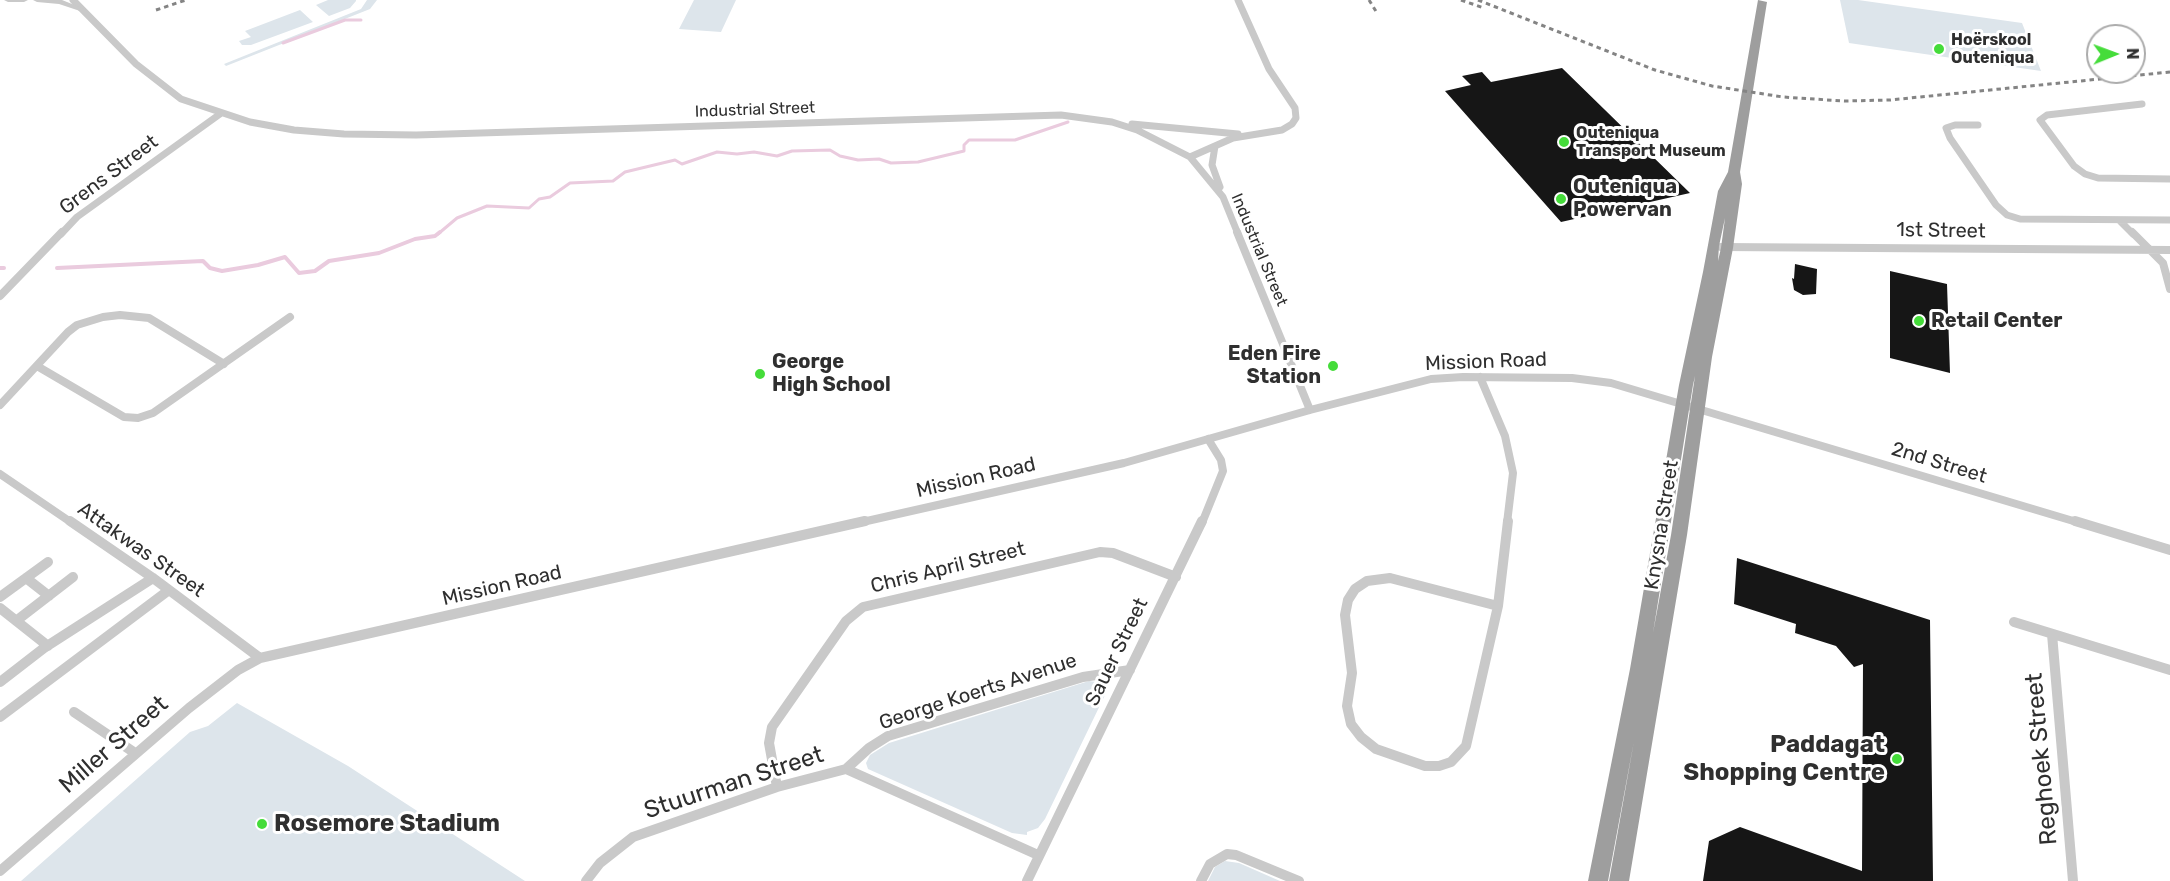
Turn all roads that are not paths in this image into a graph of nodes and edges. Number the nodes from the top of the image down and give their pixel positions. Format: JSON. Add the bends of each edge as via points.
{"nodes":[{"id":1,"x":9,"y":0,"type":"edge"},
{"id":2,"x":24,"y":0,"type":"edge"},
{"id":3,"x":38,"y":0,"type":"edge"},
{"id":4,"x":73,"y":0,"type":"edge"},
{"id":5,"x":1238,"y":0,"type":"edge"},
{"id":6,"x":0,"y":1,"type":"edge"},
{"id":7,"x":1762,"y":1,"type":"edge"},
{"id":8,"x":83,"y":10,"type":"junction"},
{"id":9,"x":2142,"y":104,"type":"dead end"},
{"id":10,"x":220,"y":114,"type":"junction"},
{"id":11,"x":1112,"y":122,"type":"junction"},
{"id":12,"x":1978,"y":125,"type":"dead end"},
{"id":13,"x":1249,"y":135,"type":"junction"},
{"id":14,"x":1215,"y":146,"type":"junction"},
{"id":15,"x":1190,"y":156,"type":"junction"},
{"id":16,"x":2170,"y":179,"type":"edge"},
{"id":17,"x":1223,"y":197,"type":"junction"},
{"id":18,"x":2119,"y":220,"type":"junction"},
{"id":19,"x":2170,"y":220,"type":"edge"},
{"id":20,"x":1720,"y":247,"type":"junction"},
{"id":21,"x":2152,"y":250,"type":"junction"},
{"id":22,"x":2170,"y":250,"type":"edge"},
{"id":23,"x":2170,"y":289,"type":"edge"},
{"id":24,"x":0,"y":296,"type":"edge"},
{"id":25,"x":290,"y":317,"type":"dead end"},
{"id":26,"x":224,"y":363,"type":"junction"},
{"id":27,"x":37,"y":366,"type":"junction"},
{"id":28,"x":1480,"y":377,"type":"junction"},
{"id":29,"x":0,"y":405,"type":"edge"},
{"id":30,"x":1691,"y":406,"type":"junction"},
{"id":31,"x":1310,"y":410,"type":"junction"},
{"id":32,"x":1208,"y":439,"type":"junction"},
{"id":33,"x":0,"y":474,"type":"edge"},
{"id":34,"x":2170,"y":550,"type":"edge"},
{"id":35,"x":48,"y":562,"type":"dead end"},
{"id":36,"x":73,"y":577,"type":"dead end"},
{"id":37,"x":1176,"y":577,"type":"junction"},
{"id":38,"x":26,"y":578,"type":"junction"},
{"id":39,"x":153,"y":578,"type":"junction"},
{"id":40,"x":169,"y":590,"type":"junction"},
{"id":41,"x":49,"y":596,"type":"junction"},
{"id":42,"x":0,"y":597,"type":"edge"},
{"id":43,"x":1498,"y":606,"type":"junction"},
{"id":44,"x":0,"y":608,"type":"edge"},
{"id":45,"x":16,"y":621,"type":"junction"},
{"id":46,"x":2014,"y":622,"type":"dead end"},
{"id":47,"x":2052,"y":634,"type":"junction"},
{"id":48,"x":48,"y":646,"type":"junction"},
{"id":49,"x":260,"y":658,"type":"junction"},
{"id":50,"x":1130,"y":670,"type":"junction"},
{"id":51,"x":2170,"y":670,"type":"edge"},
{"id":52,"x":0,"y":682,"type":"edge"},
{"id":53,"x":74,"y":712,"type":"dead end"},
{"id":54,"x":0,"y":717,"type":"edge"},
{"id":55,"x":135,"y":753,"type":"junction"},
{"id":56,"x":846,"y":769,"type":"junction"},
{"id":57,"x":777,"y":787,"type":"junction"},
{"id":58,"x":1038,"y":855,"type":"junction"},
{"id":59,"x":0,"y":871,"type":"edge"},
{"id":60,"x":586,"y":881,"type":"edge"},
{"id":61,"x":1026,"y":881,"type":"edge"},
{"id":62,"x":1201,"y":881,"type":"edge"},
{"id":63,"x":1299,"y":881,"type":"edge"},
{"id":64,"x":1598,"y":881,"type":"edge"},
{"id":65,"x":1619,"y":881,"type":"edge"},
{"id":66,"x":2073,"y":881,"type":"edge"}],
"edges":[{"from":1,"to":2,"type":"street"},
{"from":1,"to":6,"type":"street"},
{"from":3,"to":8,"type":"street"},
{"from":4,"to":8,"type":"street","name":"Industrial Street"},
{"from":5,"to":13,"type":"street","via":[[1269,69],[1296,115],[1292,124],[1282,130]]},
{"from":7,"to":20,"type":"highway","name":"Knysna Street","via":[[1734,172],[1724,191]]},
{"from":8,"to":10,"type":"street","name":"Industrial Street","via":[[163,87],[181,99]]},
{"from":9,"to":16,"type":"street","via":[[2047,115],[2040,120],[2074,166],[2085,174],[2098,178]]},
{"from":10,"to":11,"type":"street","name":"Industrial Street","via":[[294,130],[416,135],[1000,115],[1061,115]]},
{"from":10,"to":24,"type":"street","name":"Grens Street","via":[[77,217]]},
{"from":11,"to":13,"type":"street"},
{"from":11,"to":15,"type":"street","name":"Industrial Street","via":[[1154,137]]},
{"from":12,"to":18,"type":"street","via":[[1947,128],[2001,211],[2020,219]]},
{"from":13,"to":14,"type":"street"},
{"from":14,"to":15,"type":"street"},
{"from":14,"to":17,"type":"street","via":[[1212,165]]},
{"from":15,"to":17,"type":"street","name":"Industrial Street"},
{"from":17,"to":31,"type":"street","name":"Industrial Street"},
{"from":18,"to":19,"type":"street"},
{"from":18,"to":21,"type":"street"},
{"from":20,"to":21,"type":"street","name":"1st Street"},
{"from":20,"to":30,"type":"highway","name":"Knysna Street","via":[[1706,357]]},
{"from":21,"to":22,"type":"street","name":"1st Street"},
{"from":21,"to":23,"type":"street","via":[[2163,263]]},
{"from":25,"to":26,"type":"street"},
{"from":26,"to":27,"type":"street","via":[[153,413],[131,419]]},
{"from":26,"to":27,"type":"street","via":[[148,318],[120,315],[77,325]]},
{"from":27,"to":29,"type":"street"},
{"from":28,"to":30,"type":"street","name":"Mission Road","via":[[1587,379]]},
{"from":28,"to":31,"type":"street","name":"Mission Road","via":[[1415,382]]},
{"from":28,"to":43,"type":"street","via":[[1505,436],[1513,474]]},
{"from":30,"to":34,"type":"street","name":"2nd Street"},
{"from":30,"to":64,"type":"highway","name":"Knysna Street"},
{"from":30,"to":65,"type":"highway","name":"Knysna Street","via":[[1659,657]]},
{"from":31,"to":32,"type":"street","name":"Mission Road"},
{"from":32,"to":37,"type":"street","name":"Sauer Street","via":[[1223,471]]},
{"from":32,"to":49,"type":"street","name":"Mission Road","via":[[1124,463]]},
{"from":33,"to":39,"type":"street","name":"Attakwas Street"},
{"from":35,"to":38,"type":"street"},
{"from":36,"to":41,"type":"street"},
{"from":37,"to":50,"type":"street","name":"Sauer Street"},
{"from":37,"to":57,"type":"street","name":"Chris April Street","via":[[1113,553],[1100,552],[864,607],[846,621],[772,727],[769,743]]},
{"from":38,"to":41,"type":"street"},
{"from":38,"to":42,"type":"street"},
{"from":39,"to":40,"type":"street","name":"Attakwas Street"},
{"from":39,"to":48,"type":"street"},
{"from":40,"to":49,"type":"street","name":"Attakwas Street"},
{"from":40,"to":54,"type":"street"},
{"from":41,"to":45,"type":"street"},
{"from":43,"to":43,"type":"street","via":[[1390,578],[1374,579],[1355,588],[1345,615],[1352,673],[1347,706],[1351,724],[1361,737],[1376,749],[1425,766],[1445,765],[1461,755]]},
{"from":44,"to":45,"type":"street"},
{"from":45,"to":48,"type":"street"},
{"from":46,"to":47,"type":"street"},
{"from":47,"to":51,"type":"street"},
{"from":47,"to":66,"type":"street","name":"Reghoek Street"},
{"from":48,"to":52,"type":"street"},
{"from":49,"to":55,"type":"street","name":"Miller Street","via":[[238,670]]},
{"from":50,"to":56,"type":"street","name":"George Koerts Avenue","via":[[1083,676],[888,736]]},
{"from":50,"to":58,"type":"street","name":"Sauer Street"},
{"from":53,"to":55,"type":"street"},
{"from":55,"to":59,"type":"street","name":"Miller Street"},
{"from":56,"to":57,"type":"street","name":"Stuurman Street"},
{"from":56,"to":58,"type":"street","name":"Stuurman Street"},
{"from":57,"to":60,"type":"street","name":"Stuurman Street","via":[[633,837],[600,863]]},
{"from":58,"to":61,"type":"street","name":"Sauer Street"},
{"from":62,"to":63,"type":"street","via":[[1210,864],[1227,854]]}]}
